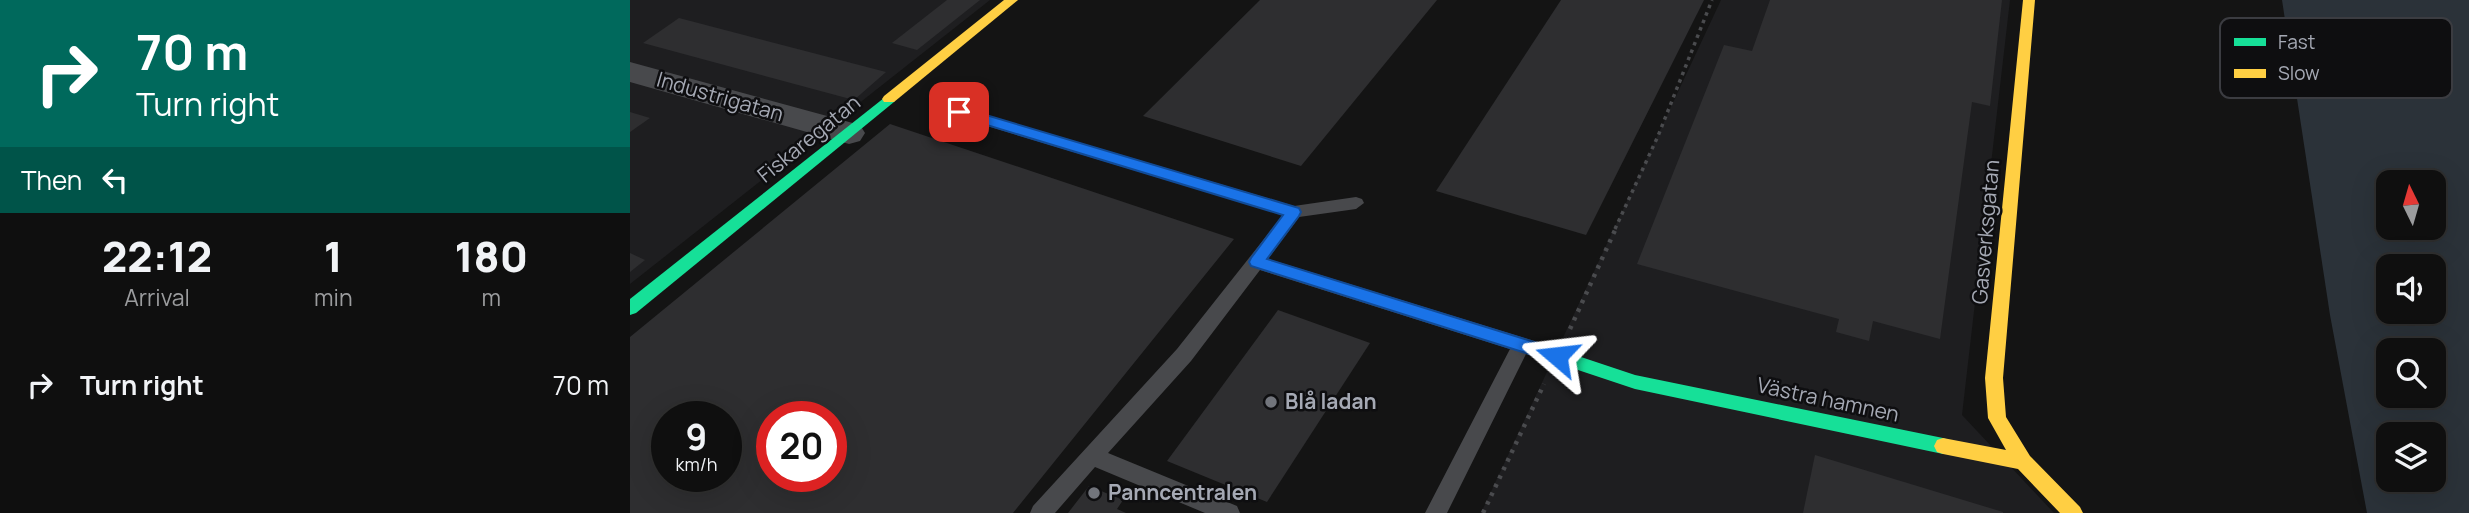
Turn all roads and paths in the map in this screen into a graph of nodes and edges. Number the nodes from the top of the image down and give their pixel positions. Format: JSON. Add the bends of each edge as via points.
{"nodes":[{"id":1,"x":1012,"y":0,"type":"edge"},
{"id":2,"x":1712,"y":0,"type":"edge"},
{"id":3,"x":2029,"y":0,"type":"edge"},
{"id":4,"x":630,"y":72,"type":"edge"},
{"id":5,"x":959,"y":112,"type":"dead end"},
{"id":6,"x":849,"y":133,"type":"junction"},
{"id":7,"x":1356,"y":203,"type":"dead end"},
{"id":8,"x":1294,"y":212,"type":"junction"},
{"id":9,"x":1256,"y":262,"type":"junction"},
{"id":10,"x":630,"y":309,"type":"edge"},
{"id":11,"x":1521,"y":345,"type":"junction"},
{"id":12,"x":1557,"y":356,"type":"junction"},
{"id":13,"x":1091,"y":456,"type":"junction"},
{"id":14,"x":2023,"y":462,"type":"junction"},
{"id":15,"x":1041,"y":513,"type":"edge"},
{"id":16,"x":1229,"y":513,"type":"edge"},
{"id":17,"x":1436,"y":513,"type":"edge"},
{"id":18,"x":1483,"y":513,"type":"edge"},
{"id":19,"x":2073,"y":513,"type":"edge"}],
"edges":[{"from":1,"to":6,"type":"street","name":"Fiskaregatan"},
{"from":2,"to":12,"type":"path","via":[[1658,136]]},
{"from":3,"to":14,"type":"street","name":"Gasverksgatan","via":[[1994,379],[1997,418]]},
{"from":4,"to":6,"type":"street","name":"Industrigatan"},
{"from":5,"to":8,"type":"lane"},
{"from":6,"to":10,"type":"street","name":"Fiskaregatan"},
{"from":7,"to":8,"type":"lane"},
{"from":8,"to":9,"type":"lane"},
{"from":9,"to":11,"type":"lane"},
{"from":9,"to":13,"type":"lane","via":[[1184,355]]},
{"from":11,"to":12,"type":"lane"},
{"from":11,"to":17,"type":"lane"},
{"from":12,"to":14,"type":"street","name":"Västra hamnen","via":[[1635,382]]},
{"from":12,"to":18,"type":"path"},
{"from":13,"to":15,"type":"lane"},
{"from":13,"to":16,"type":"lane"},
{"from":14,"to":19,"type":"street"}]}
